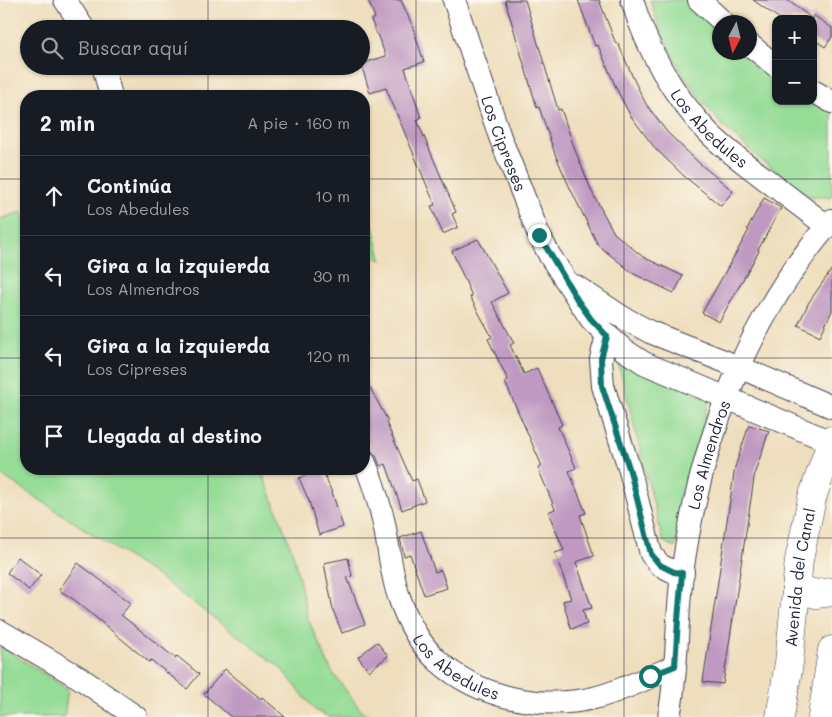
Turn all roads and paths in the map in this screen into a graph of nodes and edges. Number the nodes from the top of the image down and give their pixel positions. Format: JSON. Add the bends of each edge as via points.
{"nodes":[{"id":1,"x":65,"y":0,"type":"edge"},
{"id":2,"x":454,"y":0,"type":"edge"},
{"id":3,"x":632,"y":0,"type":"edge"},
{"id":4,"x":699,"y":0,"type":"edge"},
{"id":5,"x":716,"y":15,"type":"edge"},
{"id":6,"x":78,"y":20,"type":"edge"},
{"id":7,"x":757,"y":51,"type":"edge"},
{"id":8,"x":772,"y":63,"type":"edge"},
{"id":9,"x":105,"y":75,"type":"edge"},
{"id":10,"x":109,"y":90,"type":"edge"},
{"id":11,"x":817,"y":94,"type":"edge"},
{"id":12,"x":832,"y":102,"type":"edge"},
{"id":13,"x":829,"y":223,"type":"edge"},
{"id":14,"x":568,"y":281,"type":"junction"},
{"id":15,"x":607,"y":336,"type":"junction"},
{"id":16,"x":739,"y":367,"type":"junction"},
{"id":17,"x":726,"y":398,"type":"junction"},
{"id":18,"x":832,"y":407,"type":"edge"},
{"id":19,"x":832,"y":441,"type":"edge"},
{"id":20,"x":369,"y":475,"type":"edge"},
{"id":21,"x":682,"y":573,"type":"junction"},
{"id":22,"x":796,"y":588,"type":"junction"},
{"id":23,"x":832,"y":592,"type":"edge"},
{"id":24,"x":0,"y":631,"type":"edge"},
{"id":25,"x":832,"y":650,"type":"edge"},
{"id":26,"x":675,"y":666,"type":"junction"},
{"id":27,"x":136,"y":717,"type":"edge"},
{"id":28,"x":669,"y":717,"type":"edge"},
{"id":29,"x":780,"y":717,"type":"edge"},
{"id":30,"x":822,"y":717,"type":"edge"}],
"edges":[{"from":1,"to":6,"type":"street"},
{"from":2,"to":14,"type":"street","name":"Los Cipreses","via":[[527,206],[550,256]]},
{"from":3,"to":13,"type":"street","name":"Los Abedules","via":[[658,64],[692,115],[726,149]]},
{"from":4,"to":5,"type":"street"},
{"from":7,"to":8,"type":"street"},
{"from":9,"to":10,"type":"street"},
{"from":11,"to":12,"type":"street"},
{"from":13,"to":16,"type":"street","name":"Los Almendros","via":[[766,314]]},
{"from":14,"to":15,"type":"street","name":"Los Cipreses","via":[[583,307]]},
{"from":14,"to":16,"type":"street","name":"Los Cipreses","via":[[650,332]]},
{"from":15,"to":17,"type":"street","name":"Los Cipreses","via":[[644,362]]},
{"from":15,"to":21,"type":"street","via":[[601,359],[602,386],[630,471],[651,554],[660,565]]},
{"from":16,"to":17,"type":"street","name":"Los Almendros"},
{"from":16,"to":18,"type":"street","name":"Los Cipreses"},
{"from":17,"to":19,"type":"street","name":"Los Cipreses"},
{"from":17,"to":21,"type":"street","name":"Los Almendros","via":[[697,496]]},
{"from":19,"to":22,"type":"street","name":"Avenida del Canal","via":[[805,529]]},
{"from":20,"to":26,"type":"street","name":"Los Abedules","via":[[383,519],[394,581],[406,614],[424,645],[452,673],[508,697],[560,703],[594,698]]},
{"from":21,"to":26,"type":"street","name":"Los Almendros"},
{"from":22,"to":23,"type":"street","via":[[816,594]]},
{"from":22,"to":29,"type":"street","name":"Avenida del Canal"},
{"from":24,"to":27,"type":"street","via":[[80,678]]},
{"from":25,"to":30,"type":"street"},
{"from":26,"to":28,"type":"street","name":"Los Almendros"}]}
